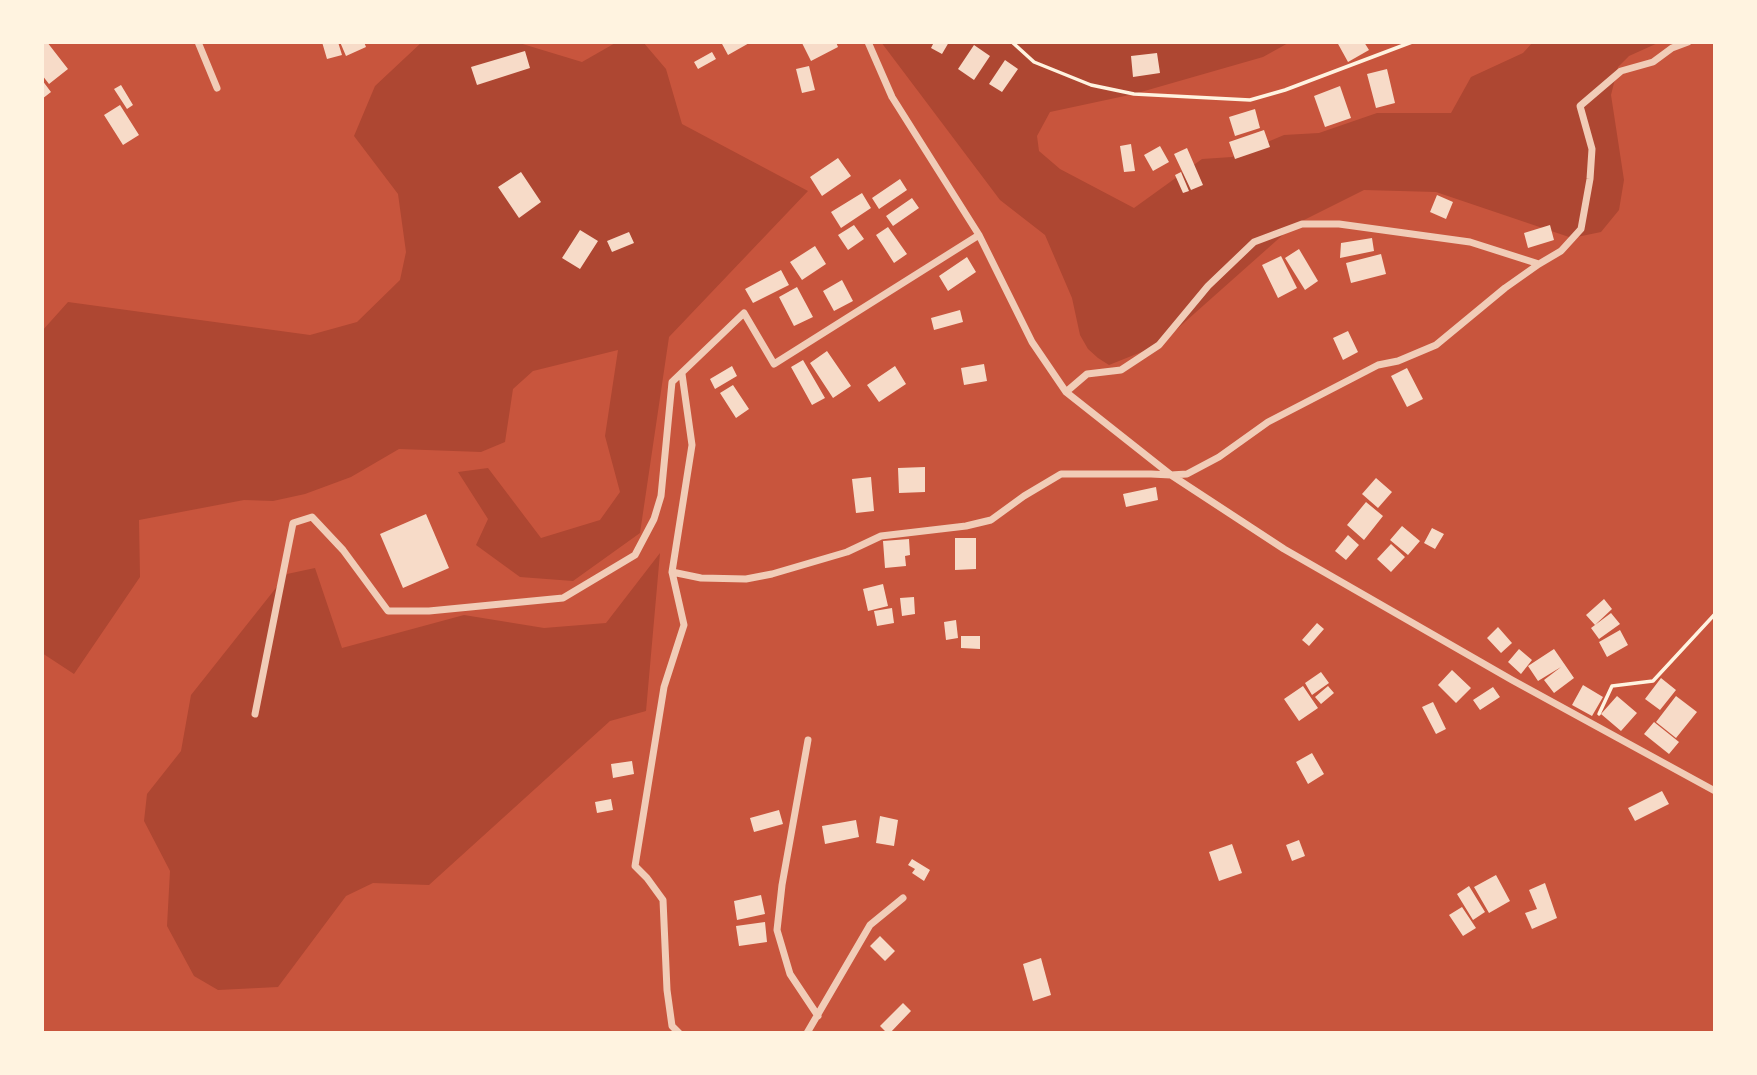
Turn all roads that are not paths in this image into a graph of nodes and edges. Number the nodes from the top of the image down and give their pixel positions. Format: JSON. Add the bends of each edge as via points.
{"nodes":[{"id":1,"x":198,"y":42,"type":"edge"},
{"id":2,"x":868,"y":42,"type":"edge"},
{"id":3,"x":1688,"y":42,"type":"edge"},
{"id":4,"x":217,"y":88,"type":"dead end"},
{"id":5,"x":979,"y":235,"type":"junction"},
{"id":6,"x":1539,"y":264,"type":"junction"},
{"id":7,"x":682,"y":374,"type":"junction"},
{"id":8,"x":1066,"y":391,"type":"junction"},
{"id":9,"x":1171,"y":475,"type":"junction"},
{"id":10,"x":672,"y":572,"type":"junction"},
{"id":11,"x":255,"y":714,"type":"dead end"},
{"id":12,"x":808,"y":740,"type":"dead end"},
{"id":13,"x":1715,"y":791,"type":"edge"},
{"id":14,"x":903,"y":898,"type":"dead end"},
{"id":15,"x":818,"y":1016,"type":"junction"},
{"id":16,"x":679,"y":1033,"type":"edge"},
{"id":17,"x":807,"y":1033,"type":"edge"}],
"edges":[{"from":1,"to":4,"type":"street"},
{"from":2,"to":5,"type":"street","via":[[892,97]]},
{"from":3,"to":6,"type":"street","via":[[1654,62],[1621,71],[1580,106],[1592,149],[1581,229],[1561,251]]},
{"from":5,"to":7,"type":"street","via":[[774,364],[744,313]]},
{"from":5,"to":8,"type":"street","via":[[1032,342]]},
{"from":6,"to":8,"type":"street","via":[[1470,242],[1339,224],[1301,224],[1254,242],[1208,286],[1159,345],[1121,370],[1087,374]]},
{"from":6,"to":9,"type":"street","via":[[1437,345],[1378,365],[1268,422],[1198,469]]},
{"from":7,"to":10,"type":"street","via":[[692,445]]},
{"from":7,"to":11,"type":"street","via":[[672,382],[661,496],[635,555],[563,598],[388,611],[312,517],[293,523]]},
{"from":8,"to":9,"type":"street"},
{"from":9,"to":10,"type":"street","via":[[1060,474],[992,520],[881,536],[847,552],[746,579]]},
{"from":9,"to":13,"type":"street","via":[[1284,549]]},
{"from":10,"to":16,"type":"street","via":[[684,625],[664,687],[635,866],[663,900],[667,990],[672,1026]]},
{"from":12,"to":15,"type":"street","via":[[777,930],[790,974]]},
{"from":14,"to":15,"type":"street","via":[[870,925]]},
{"from":15,"to":17,"type":"street"}]}
